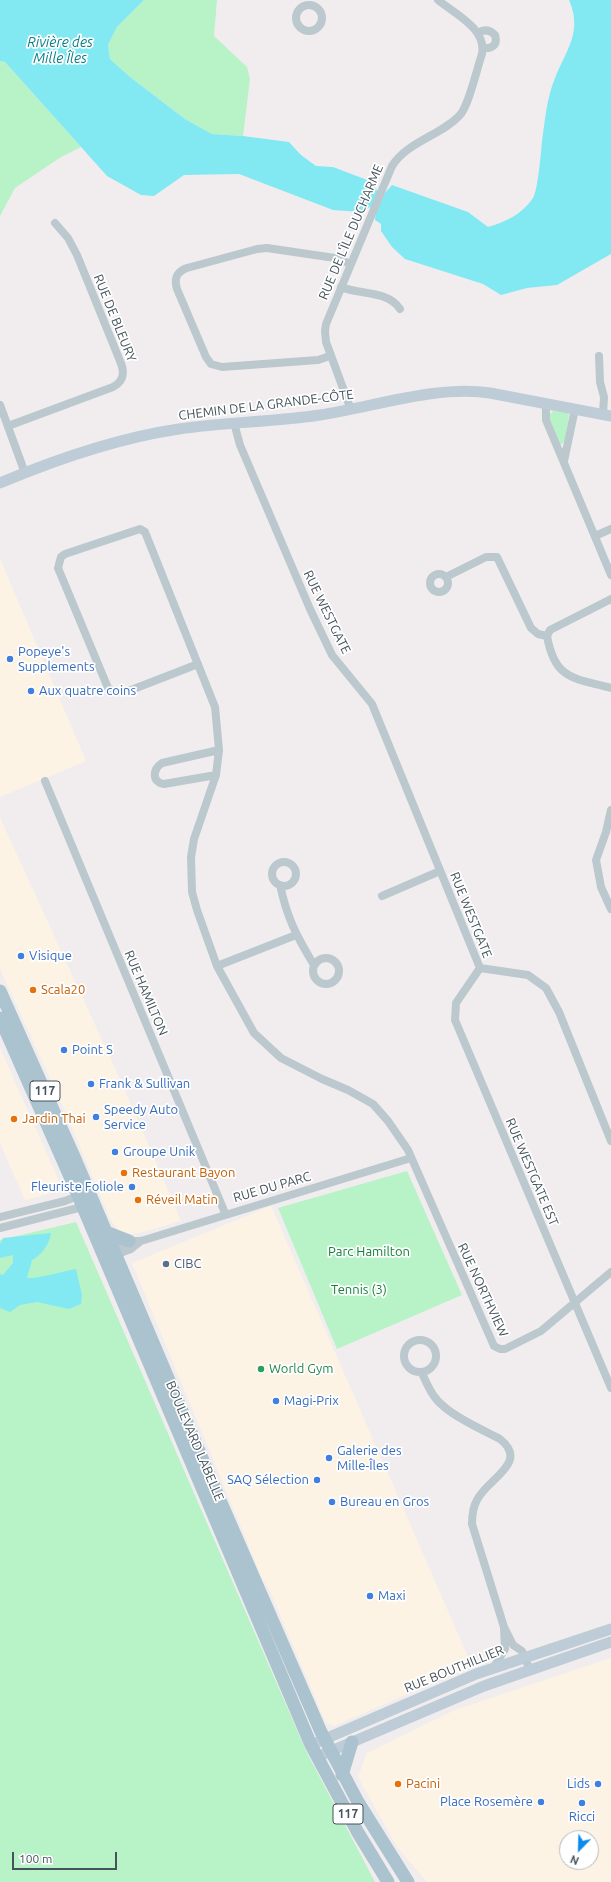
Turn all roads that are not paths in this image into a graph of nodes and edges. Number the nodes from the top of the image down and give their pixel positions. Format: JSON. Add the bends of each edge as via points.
{"nodes":[{"id":1,"x":438,"y":0,"type":"edge"},
{"id":2,"x":478,"y":34,"type":"junction"},
{"id":3,"x":483,"y":48,"type":"junction"},
{"id":4,"x":55,"y":223,"type":"dead end"},
{"id":5,"x":351,"y":264,"type":"junction"},
{"id":6,"x":341,"y":287,"type":"junction"},
{"id":7,"x":400,"y":309,"type":"dead end"},
{"id":8,"x":330,"y":356,"type":"junction"},
{"id":9,"x":599,"y":356,"type":"dead end"},
{"id":10,"x":546,"y":403,"type":"junction"},
{"id":11,"x":0,"y":405,"type":"edge"},
{"id":12,"x":575,"y":409,"type":"junction"},
{"id":13,"x":350,"y":410,"type":"junction"},
{"id":14,"x":607,"y":415,"type":"edge"},
{"id":15,"x":234,"y":423,"type":"junction"},
{"id":16,"x":8,"y":426,"type":"junction"},
{"id":17,"x":564,"y":461,"type":"junction"},
{"id":18,"x":25,"y":473,"type":"junction"},
{"id":19,"x":0,"y":483,"type":"edge"},
{"id":20,"x":611,"y":529,"type":"edge"},
{"id":21,"x":595,"y":536,"type":"junction"},
{"id":22,"x":611,"y":575,"type":"edge"},
{"id":23,"x":446,"y":577,"type":"dead end"},
{"id":24,"x":611,"y":599,"type":"edge"},
{"id":25,"x":547,"y":636,"type":"junction"},
{"id":26,"x":198,"y":664,"type":"junction"},
{"id":27,"x":611,"y":688,"type":"edge"},
{"id":28,"x":219,"y":750,"type":"junction"},
{"id":29,"x":216,"y":775,"type":"junction"},
{"id":30,"x":45,"y":781,"type":"dead end"},
{"id":31,"x":611,"y":810,"type":"edge"},
{"id":32,"x":440,"y":871,"type":"junction"},
{"id":33,"x":280,"y":885,"type":"dead end"},
{"id":34,"x":382,"y":896,"type":"dead end"},
{"id":35,"x":611,"y":909,"type":"edge"},
{"id":36,"x":296,"y":935,"type":"junction"},
{"id":37,"x":217,"y":966,"type":"junction"},
{"id":38,"x":314,"y":966,"type":"dead end"},
{"id":39,"x":480,"y":968,"type":"junction"},
{"id":40,"x":0,"y":992,"type":"edge"},
{"id":41,"x":0,"y":1018,"type":"edge"},
{"id":42,"x":611,"y":1141,"type":"edge"},
{"id":43,"x":411,"y":1158,"type":"junction"},
{"id":44,"x":86,"y":1200,"type":"junction"},
{"id":45,"x":225,"y":1213,"type":"junction"},
{"id":46,"x":0,"y":1217,"type":"edge"},
{"id":47,"x":0,"y":1228,"type":"edge"},
{"id":48,"x":106,"y":1232,"type":"junction"},
{"id":49,"x":135,"y":1241,"type":"junction"},
{"id":50,"x":109,"y":1254,"type":"junction"},
{"id":51,"x":611,"y":1272,"type":"edge"},
{"id":52,"x":575,"y":1303,"type":"junction"},
{"id":53,"x":422,"y":1373,"type":"junction"},
{"id":54,"x":611,"y":1388,"type":"edge"},
{"id":55,"x":504,"y":1628,"type":"junction"},
{"id":56,"x":611,"y":1629,"type":"edge"},
{"id":57,"x":611,"y":1642,"type":"edge"},
{"id":58,"x":514,"y":1646,"type":"junction"},
{"id":59,"x":505,"y":1649,"type":"junction"},
{"id":60,"x":525,"y":1656,"type":"junction"},
{"id":61,"x":496,"y":1663,"type":"junction"},
{"id":62,"x":530,"y":1670,"type":"junction"},
{"id":63,"x":324,"y":1739,"type":"junction"},
{"id":64,"x":352,"y":1742,"type":"junction"},
{"id":65,"x":311,"y":1745,"type":"junction"},
{"id":66,"x":330,"y":1751,"type":"junction"},
{"id":67,"x":317,"y":1757,"type":"junction"},
{"id":68,"x":342,"y":1775,"type":"junction"},
{"id":69,"x":388,"y":1882,"type":"edge"},
{"id":70,"x":408,"y":1882,"type":"edge"}],
"edges":[{"from":1,"to":2,"type":"street"},
{"from":2,"to":3,"type":"street"},
{"from":2,"to":3,"type":"street","via":[[486,31],[496,35],[494,46]]},
{"from":3,"to":5,"type":"street","name":"RUE DE L'ÎLE DUCHARME","via":[[462,113],[400,155],[392,166]]},
{"from":4,"to":16,"type":"street","name":"RUE DE BLEURY","via":[[68,238],[77,255],[123,374],[119,382],[113,386]]},
{"from":5,"to":6,"type":"street","name":"RUE DE L'ÎLE DUCHARME"},
{"from":5,"to":8,"type":"street","via":[[335,258],[262,248],[187,268],[176,278],[177,289],[211,364],[222,367],[318,360]]},
{"from":6,"to":7,"type":"street","via":[[385,297]]},
{"from":6,"to":8,"type":"street","name":"RUE DE L'ÎLE DUCHARME","via":[[325,327]]},
{"from":8,"to":13,"type":"street","name":"RUE DE L'ÎLE DUCHARME"},
{"from":9,"to":14,"type":"street","via":[[600,382]]},
{"from":10,"to":12,"type":"street","name":"CHEMIN DE LA GRANDE-CÔTE"},
{"from":10,"to":13,"type":"street","name":"CHEMIN DE LA GRANDE-CÔTE","via":[[462,390]]},
{"from":10,"to":17,"type":"street","via":[[546,418]]},
{"from":11,"to":16,"type":"street"},
{"from":12,"to":14,"type":"street","name":"CHEMIN DE LA GRANDE-CÔTE"},
{"from":12,"to":17,"type":"street"},
{"from":13,"to":15,"type":"street","name":"CHEMIN DE LA GRANDE-CÔTE"},
{"from":15,"to":18,"type":"street","name":"CHEMIN DE LA GRANDE-CÔTE","via":[[179,429],[128,439],[91,449]]},
{"from":15,"to":32,"type":"street","name":"RUE WESTGATE","via":[[240,446],[310,609],[332,655],[372,704]]},
{"from":16,"to":18,"type":"street"},
{"from":17,"to":21,"type":"street"},
{"from":18,"to":19,"type":"street","name":"CHEMIN DE LA GRANDE-CÔTE"},
{"from":20,"to":21,"type":"street"},
{"from":21,"to":22,"type":"street"},
{"from":23,"to":25,"type":"street","via":[[486,557],[497,557],[531,628],[538,634]]},
{"from":24,"to":25,"type":"street","via":[[550,630]]},
{"from":25,"to":27,"type":"street","via":[[555,660],[565,674],[576,680]]},
{"from":26,"to":26,"type":"street","via":[[145,532],[140,529],[60,557],[58,568],[108,688],[114,692],[126,692]]},
{"from":26,"to":28,"type":"street","via":[[215,707]]},
{"from":28,"to":29,"type":"street"},
{"from":28,"to":29,"type":"street","via":[[162,763],[154,773],[160,784]]},
{"from":29,"to":37,"type":"street","via":[[194,839],[191,857],[192,892]]},
{"from":30,"to":45,"type":"street","name":"RUE HAMILTON"},
{"from":31,"to":35,"type":"street","via":[[596,860],[601,887]]},
{"from":32,"to":34,"type":"street","name":"RUE WESTGATE"},
{"from":32,"to":39,"type":"street","name":"RUE WESTGATE"},
{"from":33,"to":36,"type":"street","via":[[285,909]]},
{"from":36,"to":37,"type":"street"},
{"from":36,"to":38,"type":"street"},
{"from":37,"to":43,"type":"street","via":[[254,1033],[281,1058],[373,1104],[396,1132]]},
{"from":39,"to":42,"type":"street","via":[[528,975],[546,988],[559,1012]]},
{"from":39,"to":52,"type":"street","name":"RUE WESTGATE EST","via":[[456,1003],[455,1020]]},
{"from":40,"to":44,"type":"main road","name":"BOULEVARD LABELLE","number":"117"},
{"from":41,"to":44,"type":"main road","name":"BOULEVARD LABELLE","number":"117"},
{"from":43,"to":45,"type":"street","name":"RUE DU PARC"},
{"from":43,"to":52,"type":"street","name":"RUE NORTHVIEW","via":[[495,1347],[505,1349],[531,1337]]},
{"from":44,"to":46,"type":"street"},
{"from":44,"to":47,"type":"street"},
{"from":44,"to":48,"type":"main road","name":"BOULEVARD LABELLE","number":"117"},
{"from":44,"to":50,"type":"main road","name":"BOULEVARD LABELLE","number":"117"},
{"from":45,"to":49,"type":"street","name":"RUE DU PARC"},
{"from":48,"to":49,"type":"main road"},
{"from":48,"to":50,"type":"main road","name":"BOULEVARD LABELLE","number":"117"},
{"from":49,"to":50,"type":"street","name":"RUE DU PARC"},
{"from":49,"to":50,"type":"street","name":"RUE DU PARC","via":[[131,1249]]},
{"from":50,"to":63,"type":"main road","name":"BOULEVARD LABELLE","number":"117"},
{"from":50,"to":65,"type":"main road","name":"BOULEVARD LABELLE","number":"117"},
{"from":51,"to":52,"type":"street","name":"RUE NORTHVIEW"},
{"from":52,"to":54,"type":"street","name":"RUE WESTGATE EST"},
{"from":53,"to":53,"type":"street","via":[[434,1366],[436,1356],[430,1343],[420,1340],[407,1346],[404,1358],[411,1370]]},
{"from":53,"to":55,"type":"street","via":[[440,1403],[500,1440],[507,1445],[510,1452],[506,1468],[484,1489],[477,1500],[473,1509],[472,1524]]},
{"from":55,"to":58,"type":"street"},
{"from":55,"to":59,"type":"street"},
{"from":56,"to":60,"type":"street","name":"RUE BOUTHILLIER"},
{"from":57,"to":62,"type":"street","name":"RUE BOUTHILLIER"},
{"from":58,"to":59,"type":"street"},
{"from":58,"to":60,"type":"street","via":[[521,1649]]},
{"from":59,"to":61,"type":"street"},
{"from":60,"to":61,"type":"street","name":"RUE BOUTHILLIER"},
{"from":60,"to":62,"type":"street"},
{"from":61,"to":63,"type":"street","name":"RUE BOUTHILLIER"},
{"from":62,"to":64,"type":"street","name":"RUE BOUTHILLIER","via":[[477,1689]]},
{"from":63,"to":65,"type":"street","name":"RUE BOUTHILLIER"},
{"from":63,"to":66,"type":"main road","name":"BOULEVARD LABELLE","number":"117"},
{"from":64,"to":66,"type":"street","name":"RUE BOUTHILLIER"},
{"from":64,"to":68,"type":"main road"},
{"from":65,"to":67,"type":"main road","name":"BOULEVARD LABELLE","number":"117"},
{"from":66,"to":67,"type":"street","name":"RUE BOUTHILLIER"},
{"from":66,"to":68,"type":"main road","name":"BOULEVARD LABELLE","number":"117"},
{"from":67,"to":69,"type":"main road","name":"BOULEVARD LABELLE","number":"117"},
{"from":68,"to":70,"type":"main road","name":"BOULEVARD LABELLE","number":"117","via":[[376,1834]]}]}
